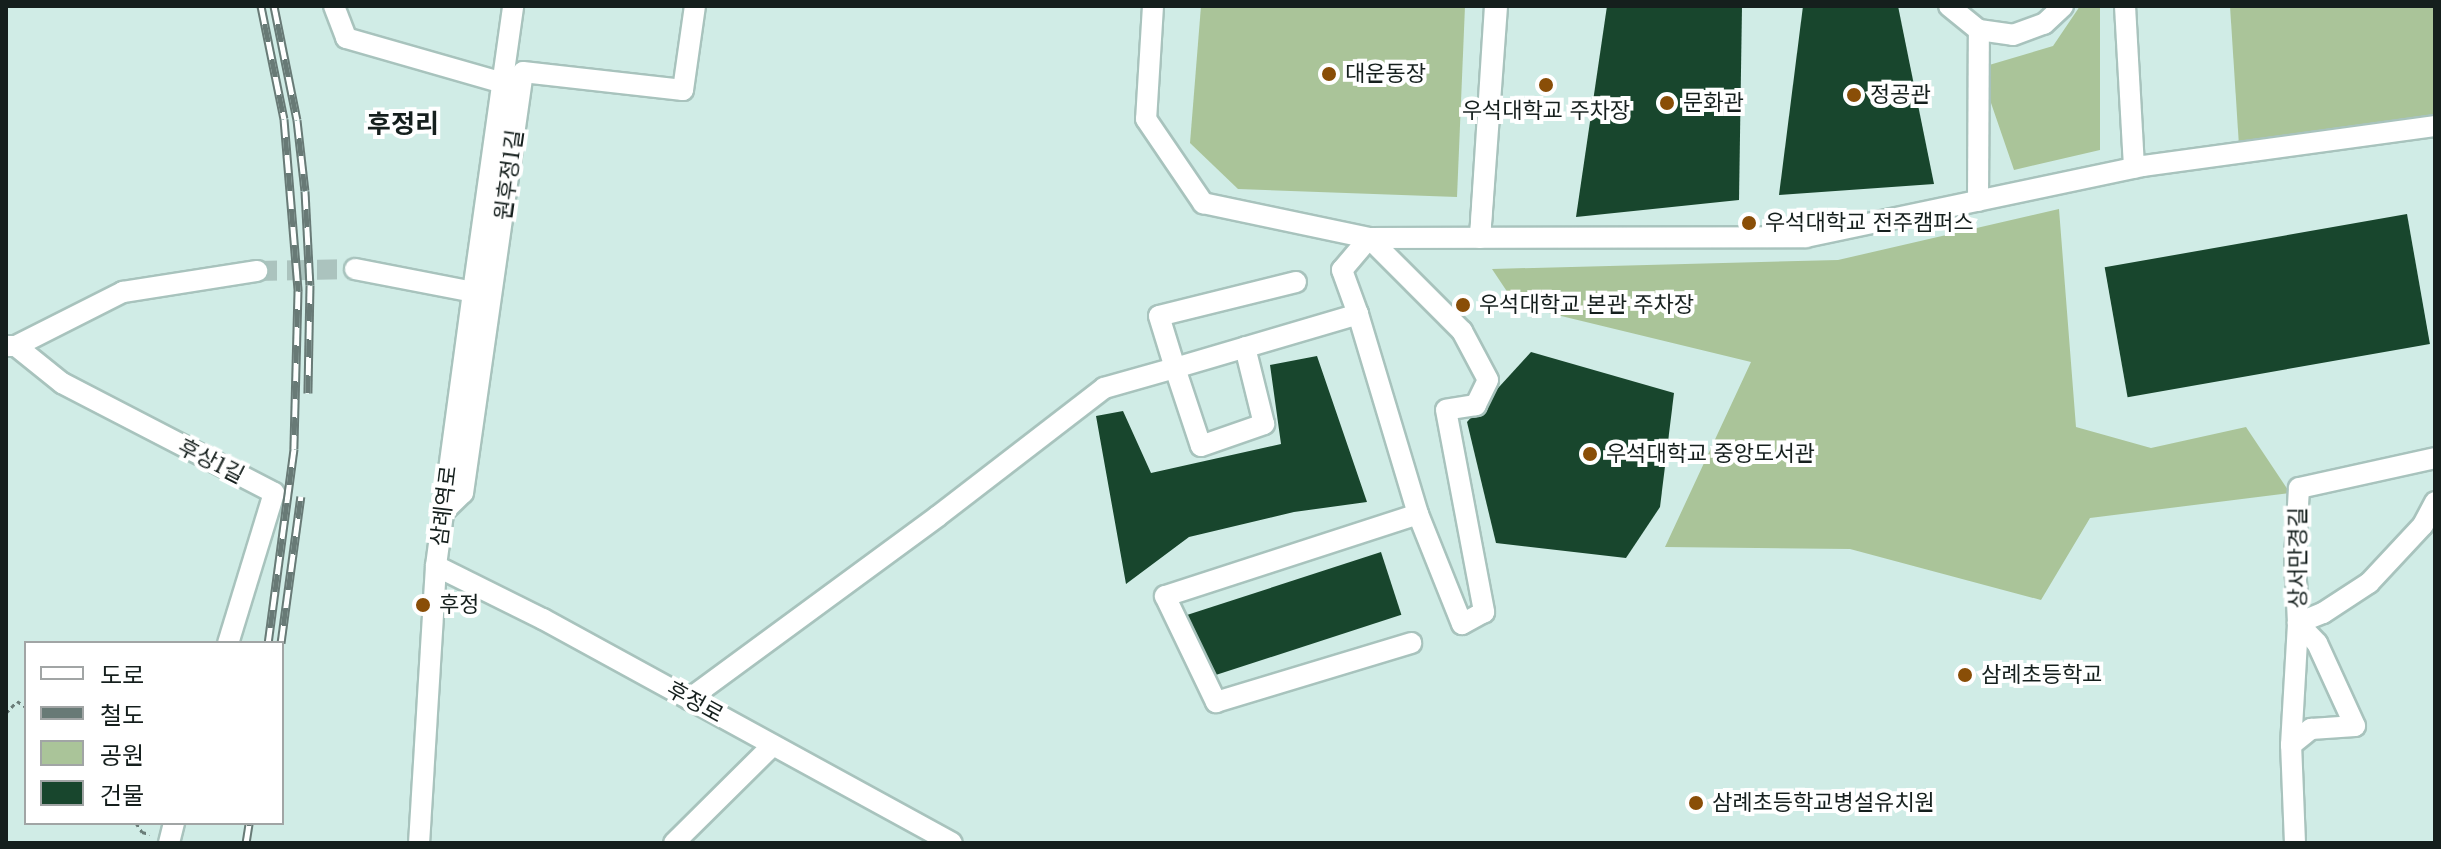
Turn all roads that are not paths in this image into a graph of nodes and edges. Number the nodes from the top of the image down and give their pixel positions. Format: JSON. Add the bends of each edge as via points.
{"nodes":[{"id":1,"x":334,"y":6,"type":"edge"},
{"id":2,"x":513,"y":6,"type":"edge"},
{"id":3,"x":695,"y":6,"type":"edge"},
{"id":4,"x":1153,"y":6,"type":"edge"},
{"id":5,"x":1496,"y":6,"type":"edge"},
{"id":6,"x":1949,"y":6,"type":"edge"},
{"id":7,"x":2063,"y":6,"type":"edge"},
{"id":8,"x":2125,"y":6,"type":"edge"},
{"id":9,"x":1979,"y":30,"type":"junction"},
{"id":10,"x":523,"y":72,"type":"junction"},
{"id":11,"x":503,"y":83,"type":"junction"},
{"id":12,"x":2435,"y":126,"type":"edge"},
{"id":13,"x":2134,"y":168,"type":"junction"},
{"id":14,"x":1978,"y":201,"type":"junction"},
{"id":15,"x":1369,"y":238,"type":"junction"},
{"id":16,"x":1480,"y":238,"type":"junction"},
{"id":17,"x":355,"y":269,"type":"tunnel mouth"},
{"id":18,"x":257,"y":271,"type":"tunnel mouth"},
{"id":19,"x":1296,"y":282,"type":"dead end"},
{"id":20,"x":473,"y":292,"type":"junction"},
{"id":21,"x":1358,"y":314,"type":"junction"},
{"id":22,"x":11,"y":346,"type":"edge"},
{"id":23,"x":1245,"y":347,"type":"junction"},
{"id":24,"x":1175,"y":368,"type":"junction"},
{"id":25,"x":2435,"y":458,"type":"edge"},
{"id":26,"x":2435,"y":502,"type":"edge"},
{"id":27,"x":442,"y":513,"type":"junction"},
{"id":28,"x":1418,"y":514,"type":"junction"},
{"id":29,"x":436,"y":566,"type":"junction"},
{"id":30,"x":2298,"y":623,"type":"junction"},
{"id":31,"x":229,"y":641,"type":"edge"},
{"id":32,"x":1411,"y":643,"type":"dead end"},
{"id":33,"x":689,"y":699,"type":"junction"},
{"id":34,"x":773,"y":745,"type":"junction"},
{"id":35,"x":2291,"y":745,"type":"junction"},
{"id":36,"x":419,"y":843,"type":"edge"},
{"id":37,"x":674,"y":843,"type":"edge"},
{"id":38,"x":952,"y":843,"type":"edge"},
{"id":39,"x":2295,"y":843,"type":"edge"}],
"edges":[{"from":1,"to":11,"type":"street","via":[[346,38]]},
{"from":2,"to":11,"type":"street","name":"삼례역로"},
{"from":3,"to":10,"type":"street","via":[[683,90]]},
{"from":4,"to":15,"type":"street","via":[[1146,119],[1203,203]]},
{"from":5,"to":16,"type":"street"},
{"from":6,"to":9,"type":"street"},
{"from":7,"to":9,"type":"street","via":[[2024,33]]},
{"from":8,"to":13,"type":"street"},
{"from":9,"to":14,"type":"street"},
{"from":10,"to":11,"type":"street"},
{"from":10,"to":27,"type":"street","name":"원후정1길","via":[[463,493]]},
{"from":11,"to":20,"type":"street","name":"삼례역로"},
{"from":12,"to":13,"type":"street"},
{"from":13,"to":14,"type":"street"},
{"from":14,"to":16,"type":"street","via":[[1806,237]]},
{"from":15,"to":16,"type":"street"},
{"from":15,"to":21,"type":"street","via":[[1342,270]]},
{"from":15,"to":28,"type":"street","via":[[1462,331],[1488,380],[1476,405],[1446,410],[1484,612],[1462,624]]},
{"from":17,"to":20,"type":"street"},
{"from":18,"to":22,"type":"street","via":[[123,292]]},
{"from":19,"to":24,"type":"street","via":[[1159,316]]},
{"from":20,"to":27,"type":"street","name":"삼례역로"},
{"from":21,"to":23,"type":"street"},
{"from":21,"to":28,"type":"street"},
{"from":22,"to":31,"type":"street","name":"후상1길","via":[[62,383],[274,493]]},
{"from":23,"to":24,"type":"street"},
{"from":23,"to":24,"type":"street","via":[[1264,424],[1201,446]]},
{"from":24,"to":33,"type":"street","via":[[1104,388]]},
{"from":25,"to":30,"type":"street","name":"상서만경길","via":[[2299,488]]},
{"from":26,"to":30,"type":"street","name":"상서만경길","via":[[2423,525],[2369,583]]},
{"from":27,"to":29,"type":"street","name":"삼례역로"},
{"from":28,"to":32,"type":"street","via":[[1165,596],[1216,702]]},
{"from":29,"to":33,"type":"street","name":"후정로"},
{"from":29,"to":36,"type":"street","name":"삼례역로"},
{"from":30,"to":35,"type":"street","name":"상서만경길"},
{"from":30,"to":35,"type":"street","via":[[2317,643],[2355,726],[2311,729]]},
{"from":33,"to":34,"type":"street","name":"후정로"},
{"from":34,"to":37,"type":"street"},
{"from":34,"to":38,"type":"street","name":"후정로"},
{"from":35,"to":39,"type":"street","name":"상서만경길"}]}
